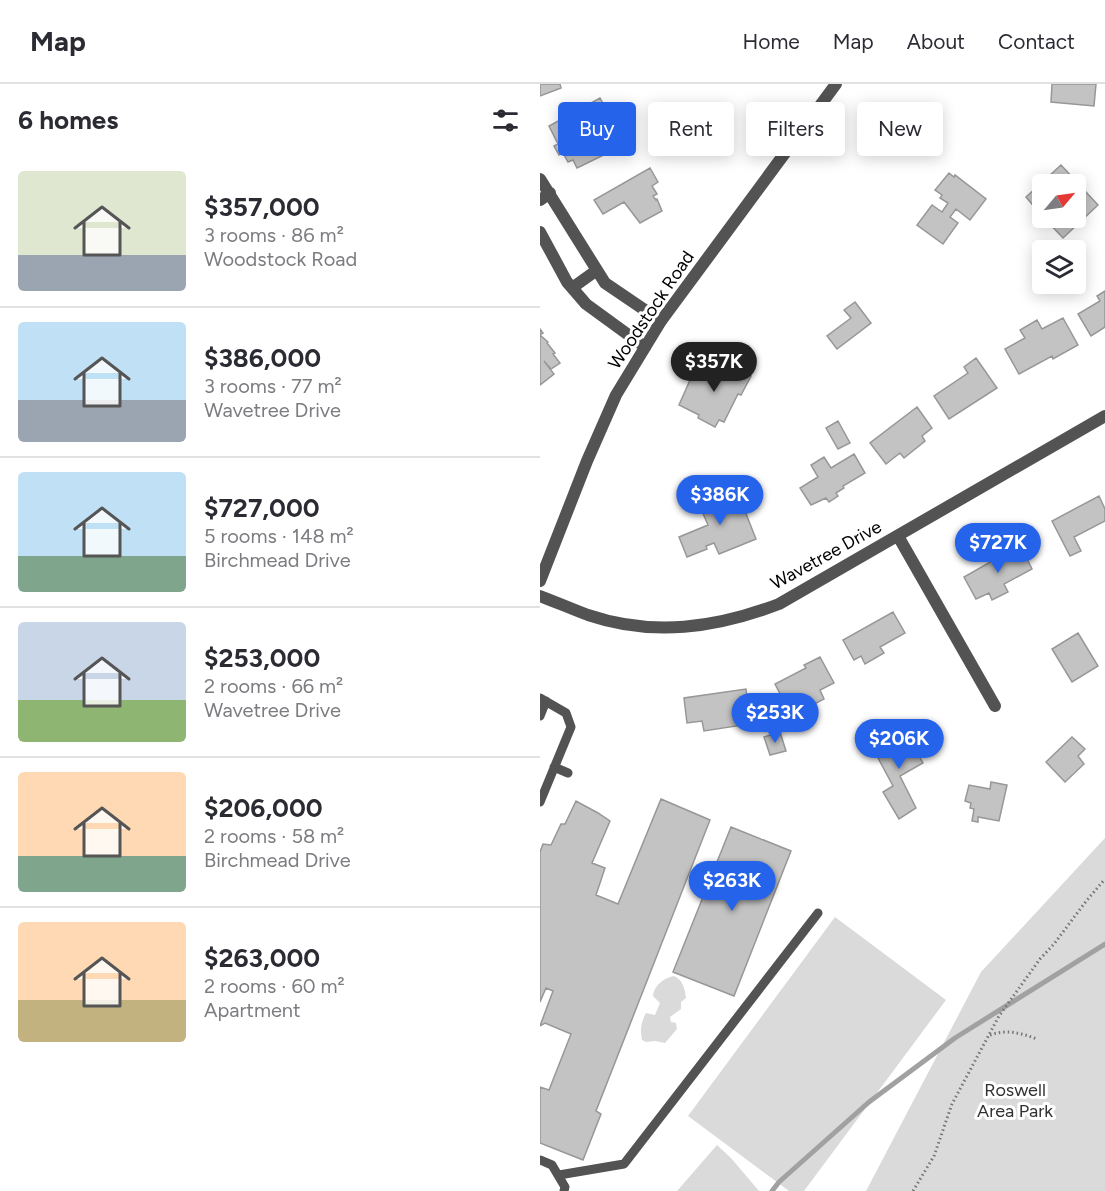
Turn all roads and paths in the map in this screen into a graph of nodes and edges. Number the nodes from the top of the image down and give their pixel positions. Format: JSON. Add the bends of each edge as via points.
{"nodes":[{"id":1,"x":836,"y":84,"type":"edge"},
{"id":2,"x":540,"y":179,"type":"edge"},
{"id":3,"x":545,"y":197,"type":"edge"},
{"id":4,"x":540,"y":232,"type":"edge"},
{"id":5,"x":597,"y":270,"type":"junction"},
{"id":6,"x":572,"y":288,"type":"junction"},
{"id":7,"x":661,"y":321,"type":"junction"},
{"id":8,"x":645,"y":348,"type":"junction"},
{"id":9,"x":1105,"y":416,"type":"edge"},
{"id":10,"x":898,"y":536,"type":"junction"},
{"id":11,"x":540,"y":581,"type":"edge"},
{"id":12,"x":540,"y":596,"type":"edge"},
{"id":13,"x":543,"y":699,"type":"edge"},
{"id":14,"x":995,"y":705,"type":"dead end"},
{"id":15,"x":540,"y":716,"type":"edge"},
{"id":16,"x":554,"y":767,"type":"junction"},
{"id":17,"x":568,"y":773,"type":"dead end"},
{"id":18,"x":540,"y":802,"type":"edge"},
{"id":19,"x":1105,"y":879,"type":"edge"},
{"id":20,"x":818,"y":913,"type":"dead end"},
{"id":21,"x":988,"y":1036,"type":"junction"},
{"id":22,"x":1037,"y":1039,"type":"dead end"},
{"id":23,"x":540,"y":1160,"type":"edge"},
{"id":24,"x":559,"y":1176,"type":"junction"},
{"id":25,"x":564,"y":1191,"type":"edge"},
{"id":26,"x":913,"y":1191,"type":"edge"}],
"edges":[{"from":1,"to":7,"type":"street","name":"Woodstock Road"},
{"from":2,"to":3,"type":"street"},
{"from":3,"to":5,"type":"street"},
{"from":4,"to":6,"type":"street"},
{"from":5,"to":6,"type":"street"},
{"from":5,"to":7,"type":"street","via":[[605,283]]},
{"from":6,"to":8,"type":"street","via":[[586,304]]},
{"from":7,"to":8,"type":"street","name":"Woodstock Road"},
{"from":8,"to":11,"type":"street","name":"Woodstock Road","via":[[606,417]]},
{"from":9,"to":10,"type":"street","name":"Wavetree Drive"},
{"from":10,"to":12,"type":"street","name":"Wavetree Drive","via":[[778,604],[711,624],[667,628],[627,625]]},
{"from":10,"to":14,"type":"street"},
{"from":13,"to":15,"type":"lane"},
{"from":13,"to":16,"type":"lane","via":[[566,713],[571,727]]},
{"from":16,"to":17,"type":"lane"},
{"from":16,"to":18,"type":"lane"},
{"from":19,"to":21,"type":"path","via":[[1040,959]]},
{"from":20,"to":24,"type":"lane","via":[[624,1164]]},
{"from":21,"to":22,"type":"path","via":[[1014,1032]]},
{"from":21,"to":26,"type":"path","via":[[952,1104],[934,1156]]},
{"from":23,"to":24,"type":"lane","via":[[552,1165]]},
{"from":24,"to":25,"type":"lane"}]}
